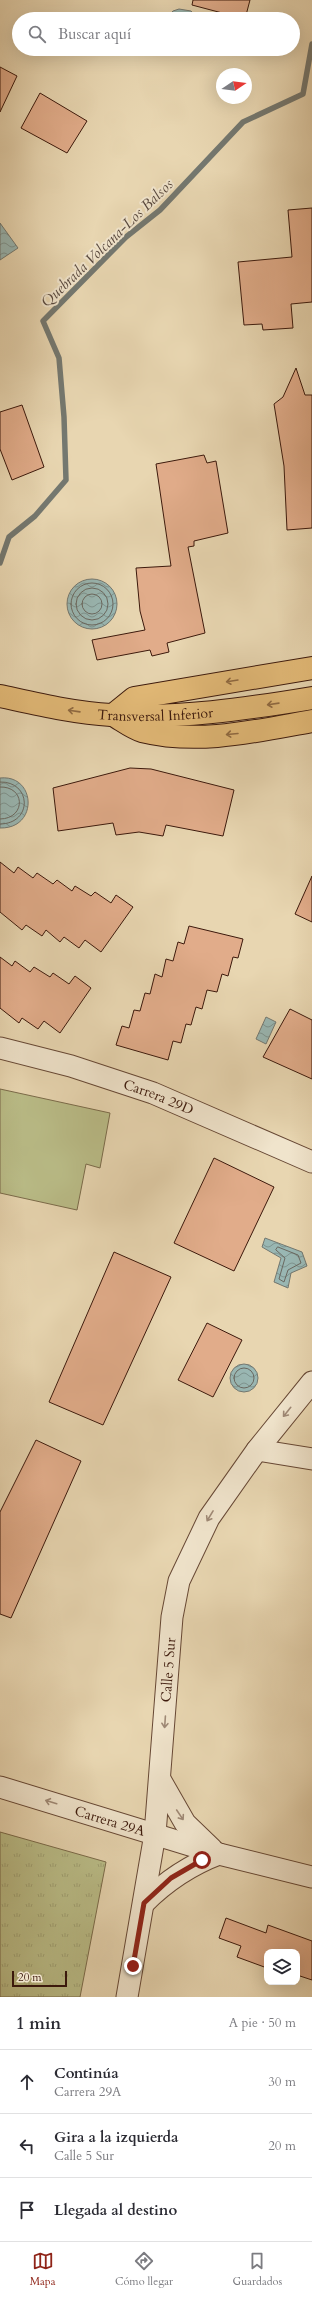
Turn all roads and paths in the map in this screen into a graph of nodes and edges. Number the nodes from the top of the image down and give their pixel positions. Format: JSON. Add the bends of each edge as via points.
{"nodes":[{"id":1,"x":312,"y":668,"type":"edge"},
{"id":2,"x":0,"y":696,"type":"edge"},
{"id":3,"x":312,"y":698,"type":"edge"},
{"id":4,"x":113,"y":715,"type":"junction"},
{"id":5,"x":312,"y":720,"type":"edge"},
{"id":6,"x":0,"y":1048,"type":"edge"},
{"id":7,"x":312,"y":1162,"type":"edge"},
{"id":8,"x":312,"y":1382,"type":"edge"},
{"id":9,"x":256,"y":1450,"type":"junction"},
{"id":10,"x":312,"y":1459,"type":"edge"},
{"id":11,"x":161,"y":1781,"type":"junction"},
{"id":12,"x":0,"y":1787,"type":"edge"},
{"id":13,"x":155,"y":1834,"type":"junction"},
{"id":14,"x":219,"y":1854,"type":"junction"},
{"id":15,"x":312,"y":1877,"type":"edge"},
{"id":16,"x":144,"y":1903,"type":"junction"},
{"id":17,"x":127,"y":1997,"type":"edge"}],
"edges":[{"from":1,"to":4,"type":"main road","one_way":true,"via":[[134,698]]},
{"from":4,"to":2,"type":"main road","name":"Transversal Inferior","one_way":true,"via":[[74,712]]},
{"from":3,"to":4,"type":"main road","name":"Transversal Inferior","one_way":true,"via":[[195,714]]},
{"from":5,"to":4,"type":"main road","one_way":true,"via":[[236,734],[189,737],[141,731]]},
{"from":6,"to":7,"type":"street","name":"Carrera 29D","via":[[71,1066],[153,1093]]},
{"from":8,"to":9,"type":"street","name":"Calle 5 Sur","one_way":true},
{"from":9,"to":10,"type":"street"},
{"from":9,"to":11,"type":"street","name":"Calle 5 Sur","one_way":true,"via":[[209,1518],[179,1581],[172,1617]]},
{"from":11,"to":13,"type":"street","name":"Calle 5 Sur"},
{"from":11,"to":14,"type":"street","one_way":true,"via":[[185,1823]]},
{"from":13,"to":12,"type":"street","name":"Carrera 29A","one_way":true},
{"from":13,"to":14,"type":"street","name":"Carrera 29A"},
{"from":13,"to":16,"type":"street","name":"Calle 5 Sur"},
{"from":14,"to":15,"type":"street","name":"Carrera 29A"},
{"from":14,"to":16,"type":"street","via":[[186,1868]]},
{"from":16,"to":17,"type":"street","name":"Calle 5 Sur"}]}
